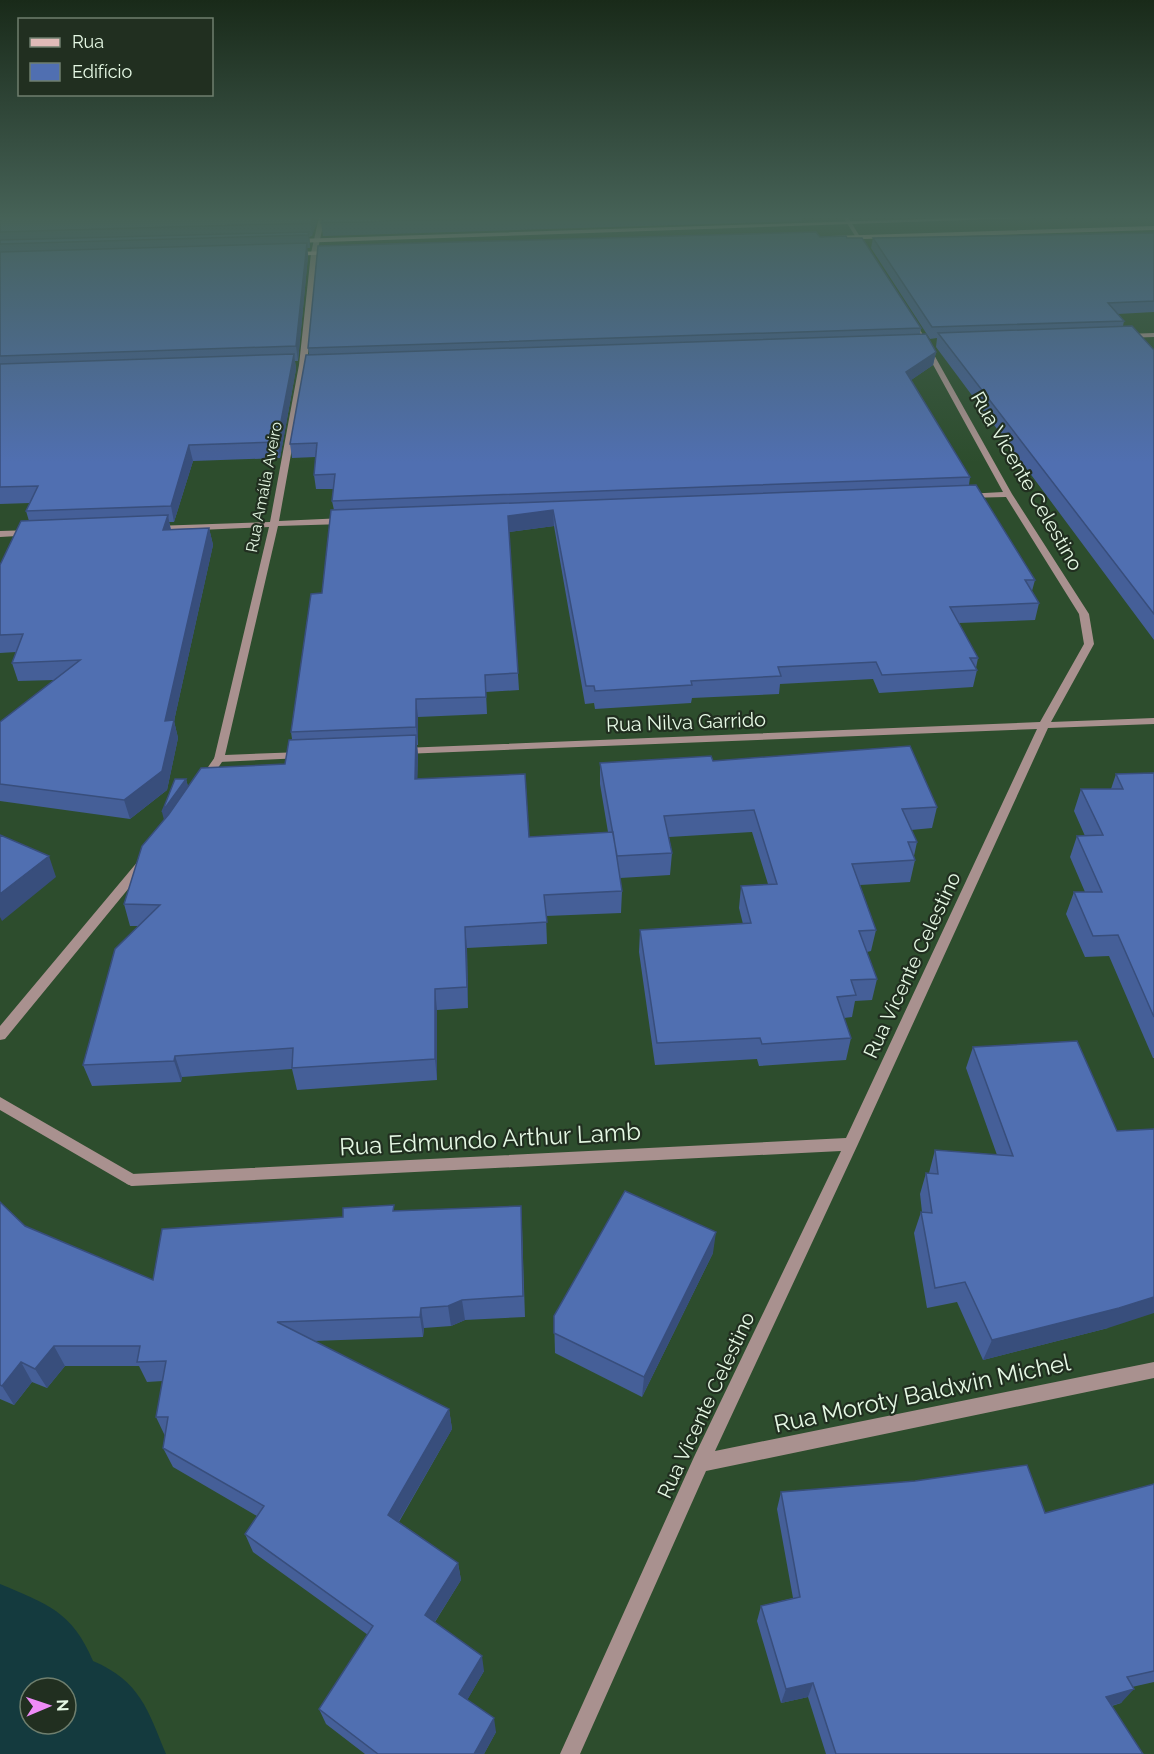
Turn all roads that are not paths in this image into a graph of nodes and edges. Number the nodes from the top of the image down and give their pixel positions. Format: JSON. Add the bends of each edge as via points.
{"nodes":[{"id":1,"x":309,"y":299,"type":"edge"},
{"id":2,"x":909,"y":315,"type":"edge"},
{"id":3,"x":1154,"y":335,"type":"edge"},
{"id":4,"x":1118,"y":336,"type":"edge"},
{"id":5,"x":315,"y":364,"type":"edge"},
{"id":6,"x":291,"y":365,"type":"edge"},
{"id":7,"x":303,"y":365,"type":"junction"},
{"id":8,"x":1008,"y":494,"type":"junction"},
{"id":9,"x":960,"y":496,"type":"edge"},
{"id":10,"x":357,"y":521,"type":"edge"},
{"id":11,"x":274,"y":524,"type":"junction"},
{"id":12,"x":143,"y":529,"type":"edge"},
{"id":13,"x":48,"y":532,"type":"edge"},
{"id":14,"x":0,"y":534,"type":"edge"},
{"id":15,"x":1154,"y":721,"type":"edge"},
{"id":16,"x":1044,"y":725,"type":"junction"},
{"id":17,"x":386,"y":752,"type":"edge"},
{"id":18,"x":314,"y":755,"type":"edge"},
{"id":19,"x":219,"y":759,"type":"junction"},
{"id":20,"x":194,"y":795,"type":"edge"},
{"id":21,"x":155,"y":848,"type":"edge"},
{"id":22,"x":0,"y":1035,"type":"edge"},
{"id":23,"x":0,"y":1102,"type":"edge"},
{"id":24,"x":851,"y":1144,"type":"junction"},
{"id":25,"x":1154,"y":1370,"type":"edge"},
{"id":26,"x":700,"y":1463,"type":"junction"},
{"id":27,"x":570,"y":1754,"type":"edge"}],
"edges":[{"from":1,"to":7,"type":"street","name":"Rua Amália Aveiro"},
{"from":2,"to":8,"type":"street","name":"Rua Vicente Celestino"},
{"from":3,"to":4,"type":"street"},
{"from":5,"to":7,"type":"street"},
{"from":6,"to":7,"type":"street"},
{"from":7,"to":11,"type":"street","name":"Rua Amália Aveiro"},
{"from":8,"to":9,"type":"street"},
{"from":8,"to":16,"type":"street","name":"Rua Vicente Celestino","via":[[1084,614],[1088,628],[1089,644]]},
{"from":10,"to":11,"type":"street"},
{"from":11,"to":12,"type":"street"},
{"from":11,"to":19,"type":"street","name":"Rua Amália Aveiro"},
{"from":13,"to":14,"type":"street"},
{"from":15,"to":16,"type":"street","name":"Rua Nilva Garrido"},
{"from":16,"to":17,"type":"street","name":"Rua Nilva Garrido"},
{"from":16,"to":24,"type":"street","name":"Rua Vicente Celestino"},
{"from":18,"to":19,"type":"street"},
{"from":19,"to":20,"type":"street"},
{"from":21,"to":22,"type":"street"},
{"from":23,"to":24,"type":"street","name":"Rua Edmundo Arthur Lamb","via":[[132,1180]]},
{"from":24,"to":26,"type":"street","name":"Rua Vicente Celestino"},
{"from":25,"to":26,"type":"street","name":"Rua Moroty Baldwin Michel"},
{"from":26,"to":27,"type":"street","name":"Rua Vicente Celestino"}]}
